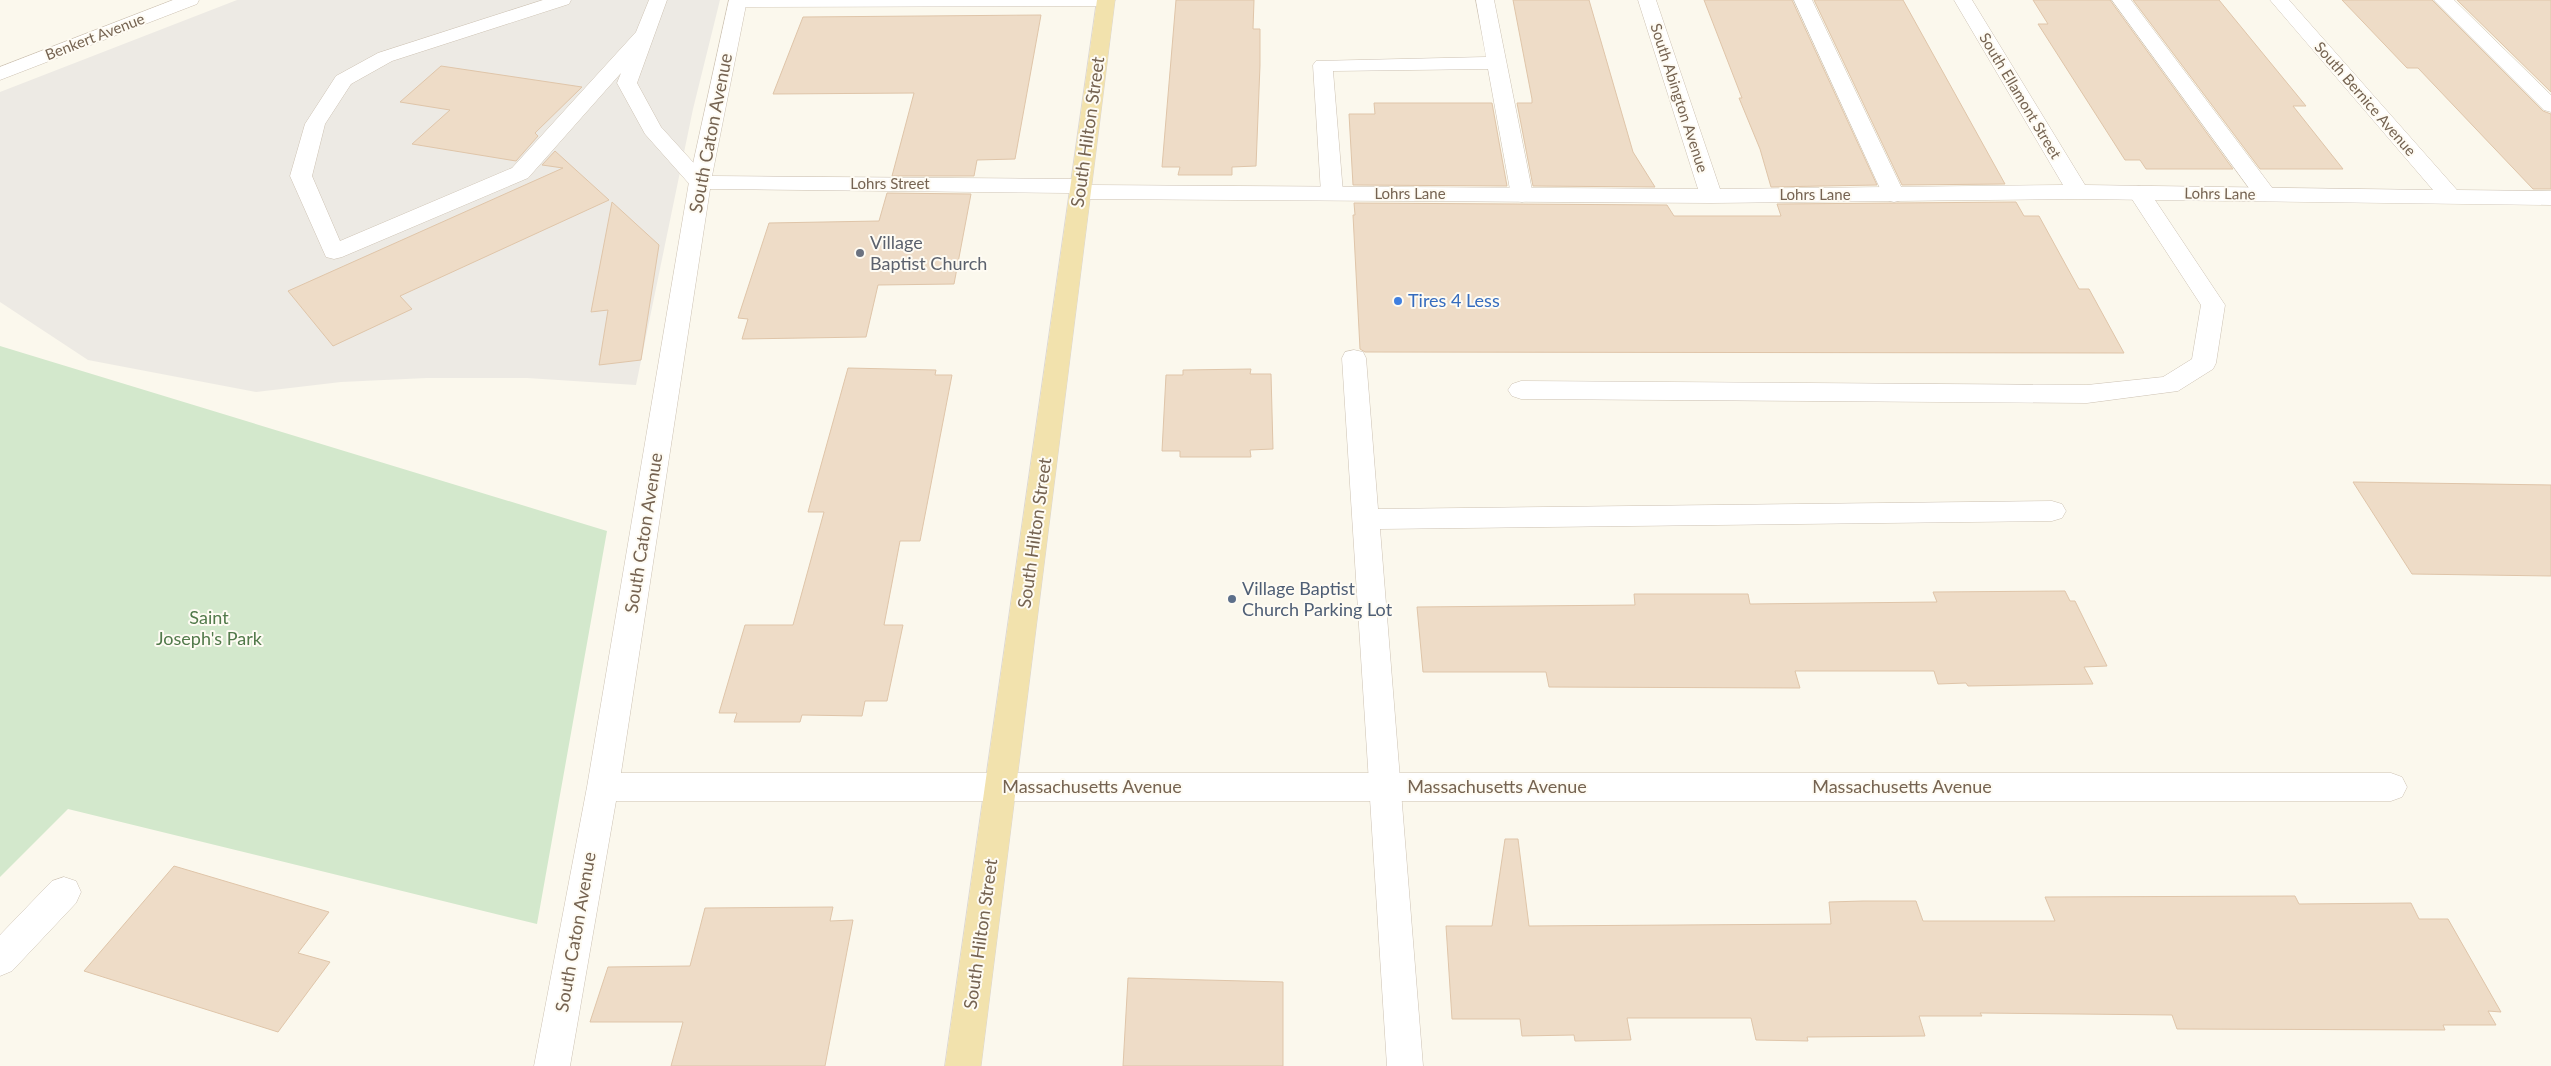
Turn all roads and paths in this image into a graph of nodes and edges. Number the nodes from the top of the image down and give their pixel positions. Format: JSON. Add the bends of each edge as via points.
{"nodes":[{"id":1,"x":190,"y":0,"type":"edge"},
{"id":2,"x":562,"y":0,"type":"edge"},
{"id":3,"x":658,"y":0,"type":"edge"},
{"id":4,"x":738,"y":0,"type":"edge"},
{"id":5,"x":1106,"y":0,"type":"edge"},
{"id":6,"x":1485,"y":0,"type":"edge"},
{"id":7,"x":1647,"y":0,"type":"edge"},
{"id":8,"x":1804,"y":0,"type":"edge"},
{"id":9,"x":1963,"y":0,"type":"edge"},
{"id":10,"x":2121,"y":0,"type":"edge"},
{"id":11,"x":2279,"y":0,"type":"edge"},
{"id":12,"x":2443,"y":0,"type":"edge"},
{"id":13,"x":842,"y":1,"type":"edge"},
{"id":14,"x":645,"y":34,"type":"junction"},
{"id":15,"x":1497,"y":64,"type":"junction"},
{"id":16,"x":0,"y":74,"type":"edge"},
{"id":17,"x":2551,"y":106,"type":"edge"},
{"id":18,"x":700,"y":182,"type":"junction"},
{"id":19,"x":1080,"y":189,"type":"junction"},
{"id":20,"x":2078,"y":192,"type":"junction"},
{"id":21,"x":2139,"y":193,"type":"junction"},
{"id":22,"x":1332,"y":194,"type":"junction"},
{"id":23,"x":1894,"y":194,"type":"junction"},
{"id":24,"x":2265,"y":194,"type":"junction"},
{"id":25,"x":1522,"y":195,"type":"junction"},
{"id":26,"x":1711,"y":196,"type":"junction"},
{"id":27,"x":2452,"y":198,"type":"junction"},
{"id":28,"x":2551,"y":198,"type":"edge"},
{"id":29,"x":1354,"y":358,"type":"dead end"},
{"id":30,"x":1521,"y":390,"type":"dead end"},
{"id":31,"x":2052,"y":511,"type":"dead end"},
{"id":32,"x":1367,"y":519,"type":"junction"},
{"id":33,"x":603,"y":786,"type":"junction"},
{"id":34,"x":1002,"y":787,"type":"junction"},
{"id":35,"x":1386,"y":787,"type":"junction"},
{"id":36,"x":2391,"y":787,"type":"dead end"},
{"id":37,"x":64,"y":892,"type":"dead end"},
{"id":38,"x":0,"y":959,"type":"edge"},
{"id":39,"x":552,"y":1066,"type":"edge"},
{"id":40,"x":963,"y":1066,"type":"edge"},
{"id":41,"x":1405,"y":1066,"type":"edge"}],
"edges":[{"from":1,"to":16,"type":"street","name":"Benkert Avenue"},
{"from":2,"to":14,"type":"street","via":[[384,57],[343,80],[315,124],[301,176],[334,252],[520,173]]},
{"from":3,"to":14,"type":"street"},
{"from":4,"to":13,"type":"street"},
{"from":4,"to":18,"type":"street","name":"South Caton Avenue"},
{"from":5,"to":13,"type":"street"},
{"from":5,"to":19,"type":"main road","name":"South Hilton Street"},
{"from":6,"to":15,"type":"street"},
{"from":7,"to":26,"type":"street","name":"South Abington Avenue"},
{"from":8,"to":23,"type":"street"},
{"from":9,"to":20,"type":"street","name":"South Ellamont Street"},
{"from":10,"to":24,"type":"street"},
{"from":11,"to":27,"type":"street","name":"South Bernice Avenue"},
{"from":12,"to":17,"type":"street"},
{"from":14,"to":18,"type":"street","via":[[628,83],[652,130]]},
{"from":15,"to":22,"type":"street","via":[[1323,65]]},
{"from":15,"to":25,"type":"street"},
{"from":18,"to":19,"type":"street","name":"Lohrs Street"},
{"from":18,"to":33,"type":"street","name":"South Caton Avenue"},
{"from":19,"to":22,"type":"street","name":"Lohrs Lane"},
{"from":19,"to":34,"type":"main road","name":"South Hilton Street"},
{"from":20,"to":21,"type":"street","name":"Lohrs Lane"},
{"from":20,"to":23,"type":"street","name":"Lohrs Lane"},
{"from":21,"to":24,"type":"street","name":"Lohrs Lane"},
{"from":21,"to":30,"type":"street","via":[[2213,304],[2204,363],[2169,385],[2087,394]]},
{"from":22,"to":25,"type":"street","name":"Lohrs Lane"},
{"from":23,"to":26,"type":"street","name":"Lohrs Lane"},
{"from":24,"to":27,"type":"street","name":"Lohrs Lane"},
{"from":25,"to":26,"type":"street","name":"Lohrs Lane"},
{"from":27,"to":28,"type":"street","name":"Lohrs Lane"},
{"from":29,"to":32,"type":"street"},
{"from":31,"to":32,"type":"street"},
{"from":32,"to":35,"type":"street"},
{"from":33,"to":34,"type":"street","name":"Massachusetts Avenue"},
{"from":33,"to":39,"type":"street","name":"South Caton Avenue"},
{"from":34,"to":35,"type":"street","name":"Massachusetts Avenue"},
{"from":34,"to":40,"type":"main road","name":"South Hilton Street"},
{"from":35,"to":36,"type":"street","name":"Massachusetts Avenue"},
{"from":35,"to":41,"type":"street"},
{"from":37,"to":38,"type":"street"}]}
